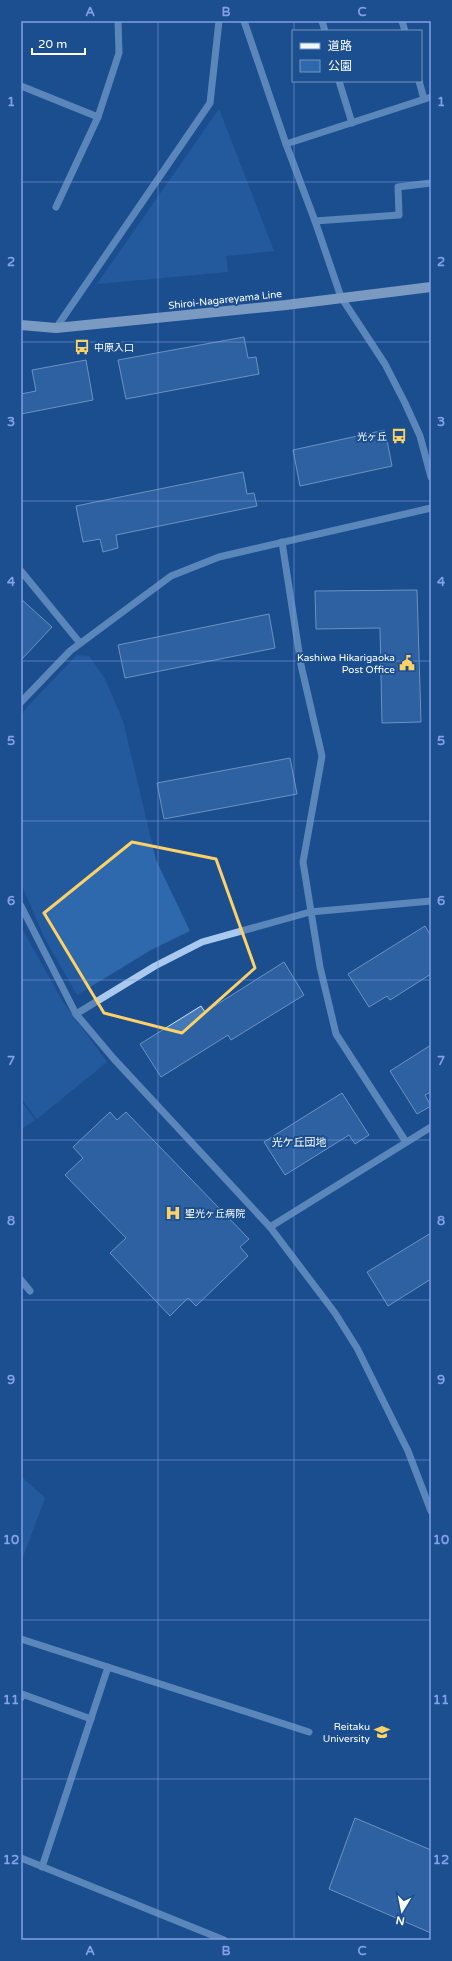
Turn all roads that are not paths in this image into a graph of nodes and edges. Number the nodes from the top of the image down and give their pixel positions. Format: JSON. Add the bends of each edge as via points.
{"nodes":[{"id":1,"x":118,"y":21,"type":"edge"},
{"id":2,"x":219,"y":21,"type":"edge"},
{"id":3,"x":244,"y":21,"type":"edge"},
{"id":4,"x":340,"y":82,"type":"edge"},
{"id":5,"x":419,"y":82,"type":"edge"},
{"id":6,"x":21,"y":86,"type":"edge"},
{"id":7,"x":427,"y":98,"type":"edge"},
{"id":8,"x":98,"y":117,"type":"junction"},
{"id":9,"x":352,"y":123,"type":"junction"},
{"id":10,"x":286,"y":144,"type":"junction"},
{"id":11,"x":431,"y":183,"type":"edge"},
{"id":12,"x":56,"y":207,"type":"dead end"},
{"id":13,"x":316,"y":221,"type":"junction"},
{"id":14,"x":431,"y":287,"type":"edge"},
{"id":15,"x":341,"y":297,"type":"junction"},
{"id":16,"x":21,"y":325,"type":"edge"},
{"id":17,"x":56,"y":328,"type":"junction"},
{"id":18,"x":431,"y":477,"type":"edge"},
{"id":19,"x":431,"y":508,"type":"edge"},
{"id":20,"x":282,"y":542,"type":"junction"},
{"id":21,"x":21,"y":571,"type":"edge"},
{"id":22,"x":80,"y":642,"type":"junction"},
{"id":23,"x":21,"y":702,"type":"edge"},
{"id":24,"x":431,"y":901,"type":"edge"},
{"id":25,"x":21,"y":906,"type":"edge"},
{"id":26,"x":310,"y":912,"type":"junction"},
{"id":27,"x":76,"y":1014,"type":"junction"},
{"id":28,"x":431,"y":1127,"type":"edge"},
{"id":29,"x":406,"y":1142,"type":"junction"},
{"id":30,"x":270,"y":1227,"type":"junction"},
{"id":31,"x":21,"y":1280,"type":"edge"},
{"id":32,"x":30,"y":1291,"type":"dead end"},
{"id":33,"x":431,"y":1511,"type":"edge"},
{"id":34,"x":21,"y":1639,"type":"edge"},
{"id":35,"x":108,"y":1667,"type":"junction"},
{"id":36,"x":21,"y":1698,"type":"edge"},
{"id":37,"x":91,"y":1719,"type":"junction"},
{"id":38,"x":309,"y":1732,"type":"dead end"},
{"id":39,"x":21,"y":1858,"type":"edge"},
{"id":40,"x":42,"y":1867,"type":"junction"},
{"id":41,"x":206,"y":1937,"type":"edge"},
{"id":42,"x":224,"y":1940,"type":"edge"}],
"edges":[{"from":1,"to":8,"type":"street","via":[[119,53]]},
{"from":2,"to":17,"type":"street","via":[[210,103]]},
{"from":3,"to":10,"type":"street"},
{"from":4,"to":9,"type":"street"},
{"from":5,"to":7,"type":"street"},
{"from":6,"to":8,"type":"street"},
{"from":7,"to":9,"type":"street"},
{"from":8,"to":12,"type":"street"},
{"from":9,"to":10,"type":"street"},
{"from":10,"to":13,"type":"street"},
{"from":11,"to":13,"type":"street","via":[[398,187],[399,215]]},
{"from":13,"to":15,"type":"street"},
{"from":14,"to":15,"type":"main road","name":"Shiroi-Nagareyama Line"},
{"from":15,"to":17,"type":"main road","name":"Shiroi-Nagareyama Line","via":[[286,305]]},
{"from":15,"to":18,"type":"street","via":[[385,364],[405,403],[420,436]]},
{"from":16,"to":17,"type":"main road","name":"Shiroi-Nagareyama Line"},
{"from":19,"to":20,"type":"street"},
{"from":20,"to":22,"type":"street","via":[[219,556],[171,576]]},
{"from":20,"to":26,"type":"street","via":[[301,664],[322,756],[303,862]]},
{"from":21,"to":22,"type":"street"},
{"from":22,"to":23,"type":"street"},
{"from":24,"to":26,"type":"street"},
{"from":25,"to":27,"type":"street"},
{"from":26,"to":27,"type":"street","via":[[202,942],[155,966]]},
{"from":26,"to":29,"type":"street","via":[[336,1034]]},
{"from":27,"to":30,"type":"street","via":[[114,1059]]},
{"from":28,"to":29,"type":"street"},
{"from":29,"to":30,"type":"street"},
{"from":30,"to":33,"type":"street","via":[[335,1313],[357,1348],[408,1451]]},
{"from":31,"to":32,"type":"street"},
{"from":34,"to":35,"type":"street"},
{"from":35,"to":37,"type":"street"},
{"from":35,"to":38,"type":"street"},
{"from":36,"to":37,"type":"street","via":[[22,1694]]},
{"from":37,"to":40,"type":"street"},
{"from":39,"to":40,"type":"street"},
{"from":40,"to":41,"type":"street"},
{"from":41,"to":42,"type":"street"}]}
